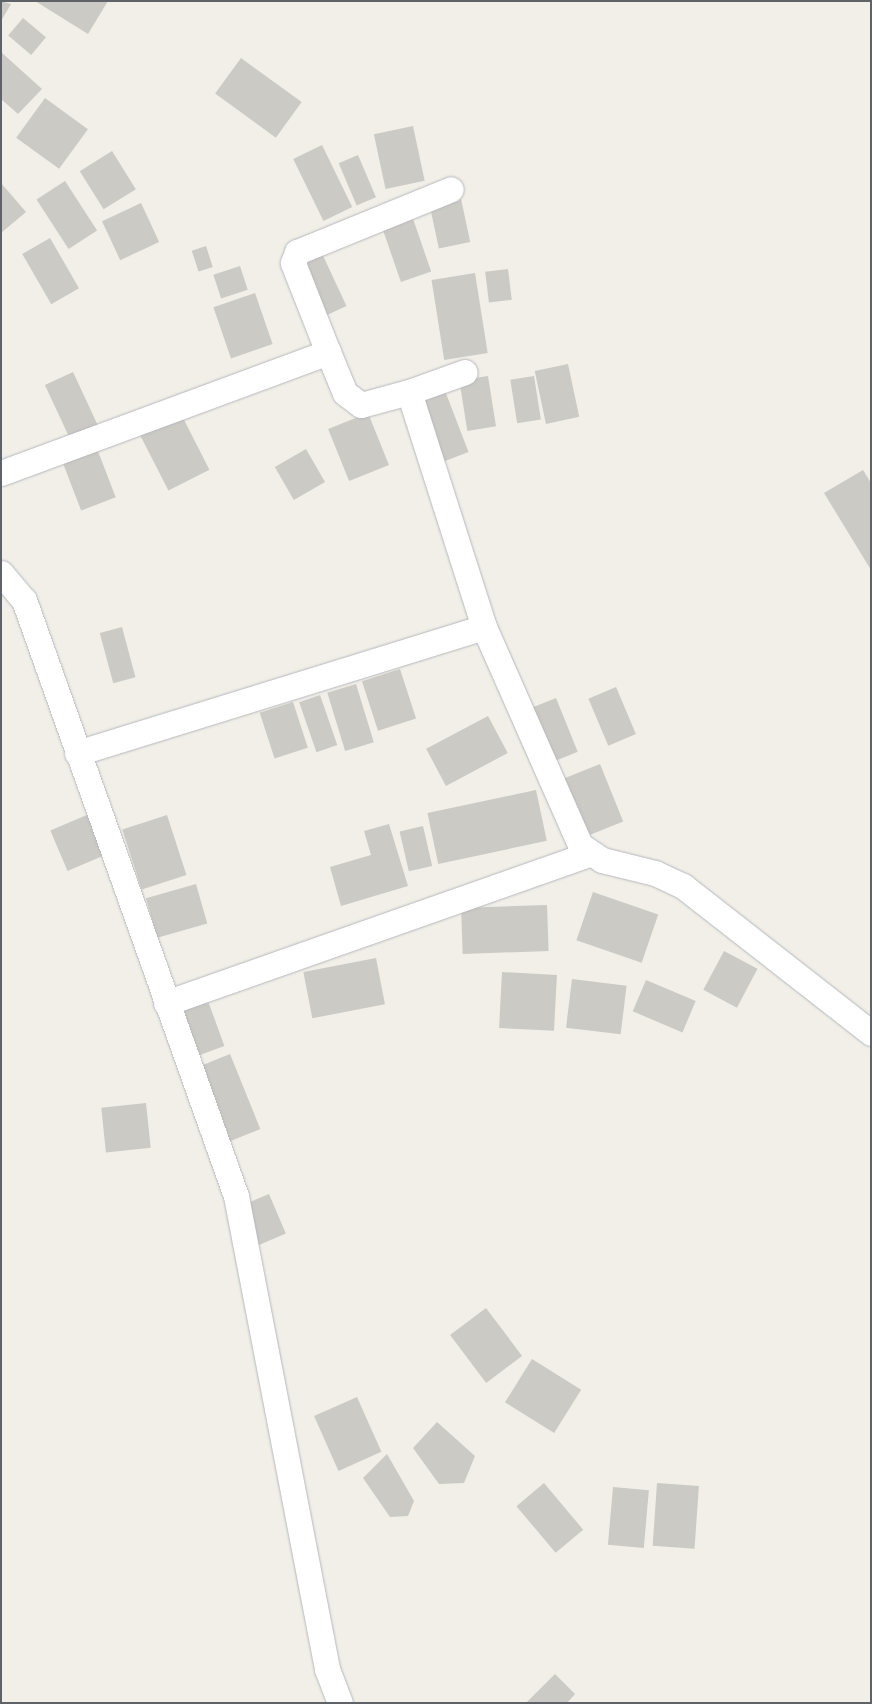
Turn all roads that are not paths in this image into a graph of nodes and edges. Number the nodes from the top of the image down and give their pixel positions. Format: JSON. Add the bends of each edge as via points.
{"nodes":[{"id":1,"x":451,"y":189,"type":"dead end"},
{"id":2,"x":328,"y":352,"type":"junction"},
{"id":3,"x":465,"y":372,"type":"dead end"},
{"id":4,"x":409,"y":392,"type":"junction"},
{"id":5,"x":1,"y":473,"type":"edge"},
{"id":6,"x":1,"y":573,"type":"edge"},
{"id":7,"x":484,"y":627,"type":"junction"},
{"id":8,"x":77,"y":753,"type":"junction"},
{"id":9,"x":589,"y":854,"type":"junction"},
{"id":10,"x":166,"y":1002,"type":"junction"},
{"id":11,"x":871,"y":1033,"type":"edge"},
{"id":12,"x":340,"y":1703,"type":"edge"}],
"edges":[{"from":1,"to":2,"type":"street","via":[[297,252],[293,263]]},
{"from":2,"to":4,"type":"street","via":[[345,393],[360,405]]},
{"from":2,"to":5,"type":"street"},
{"from":3,"to":4,"type":"street"},
{"from":4,"to":7,"type":"street"},
{"from":6,"to":8,"type":"street","via":[[24,600]]},
{"from":7,"to":8,"type":"street"},
{"from":7,"to":9,"type":"street","via":[[573,834]]},
{"from":8,"to":10,"type":"street"},
{"from":9,"to":10,"type":"street"},
{"from":9,"to":11,"type":"street","via":[[655,873],[683,886]]},
{"from":10,"to":12,"type":"street","via":[[236,1196],[327,1669]]}]}
